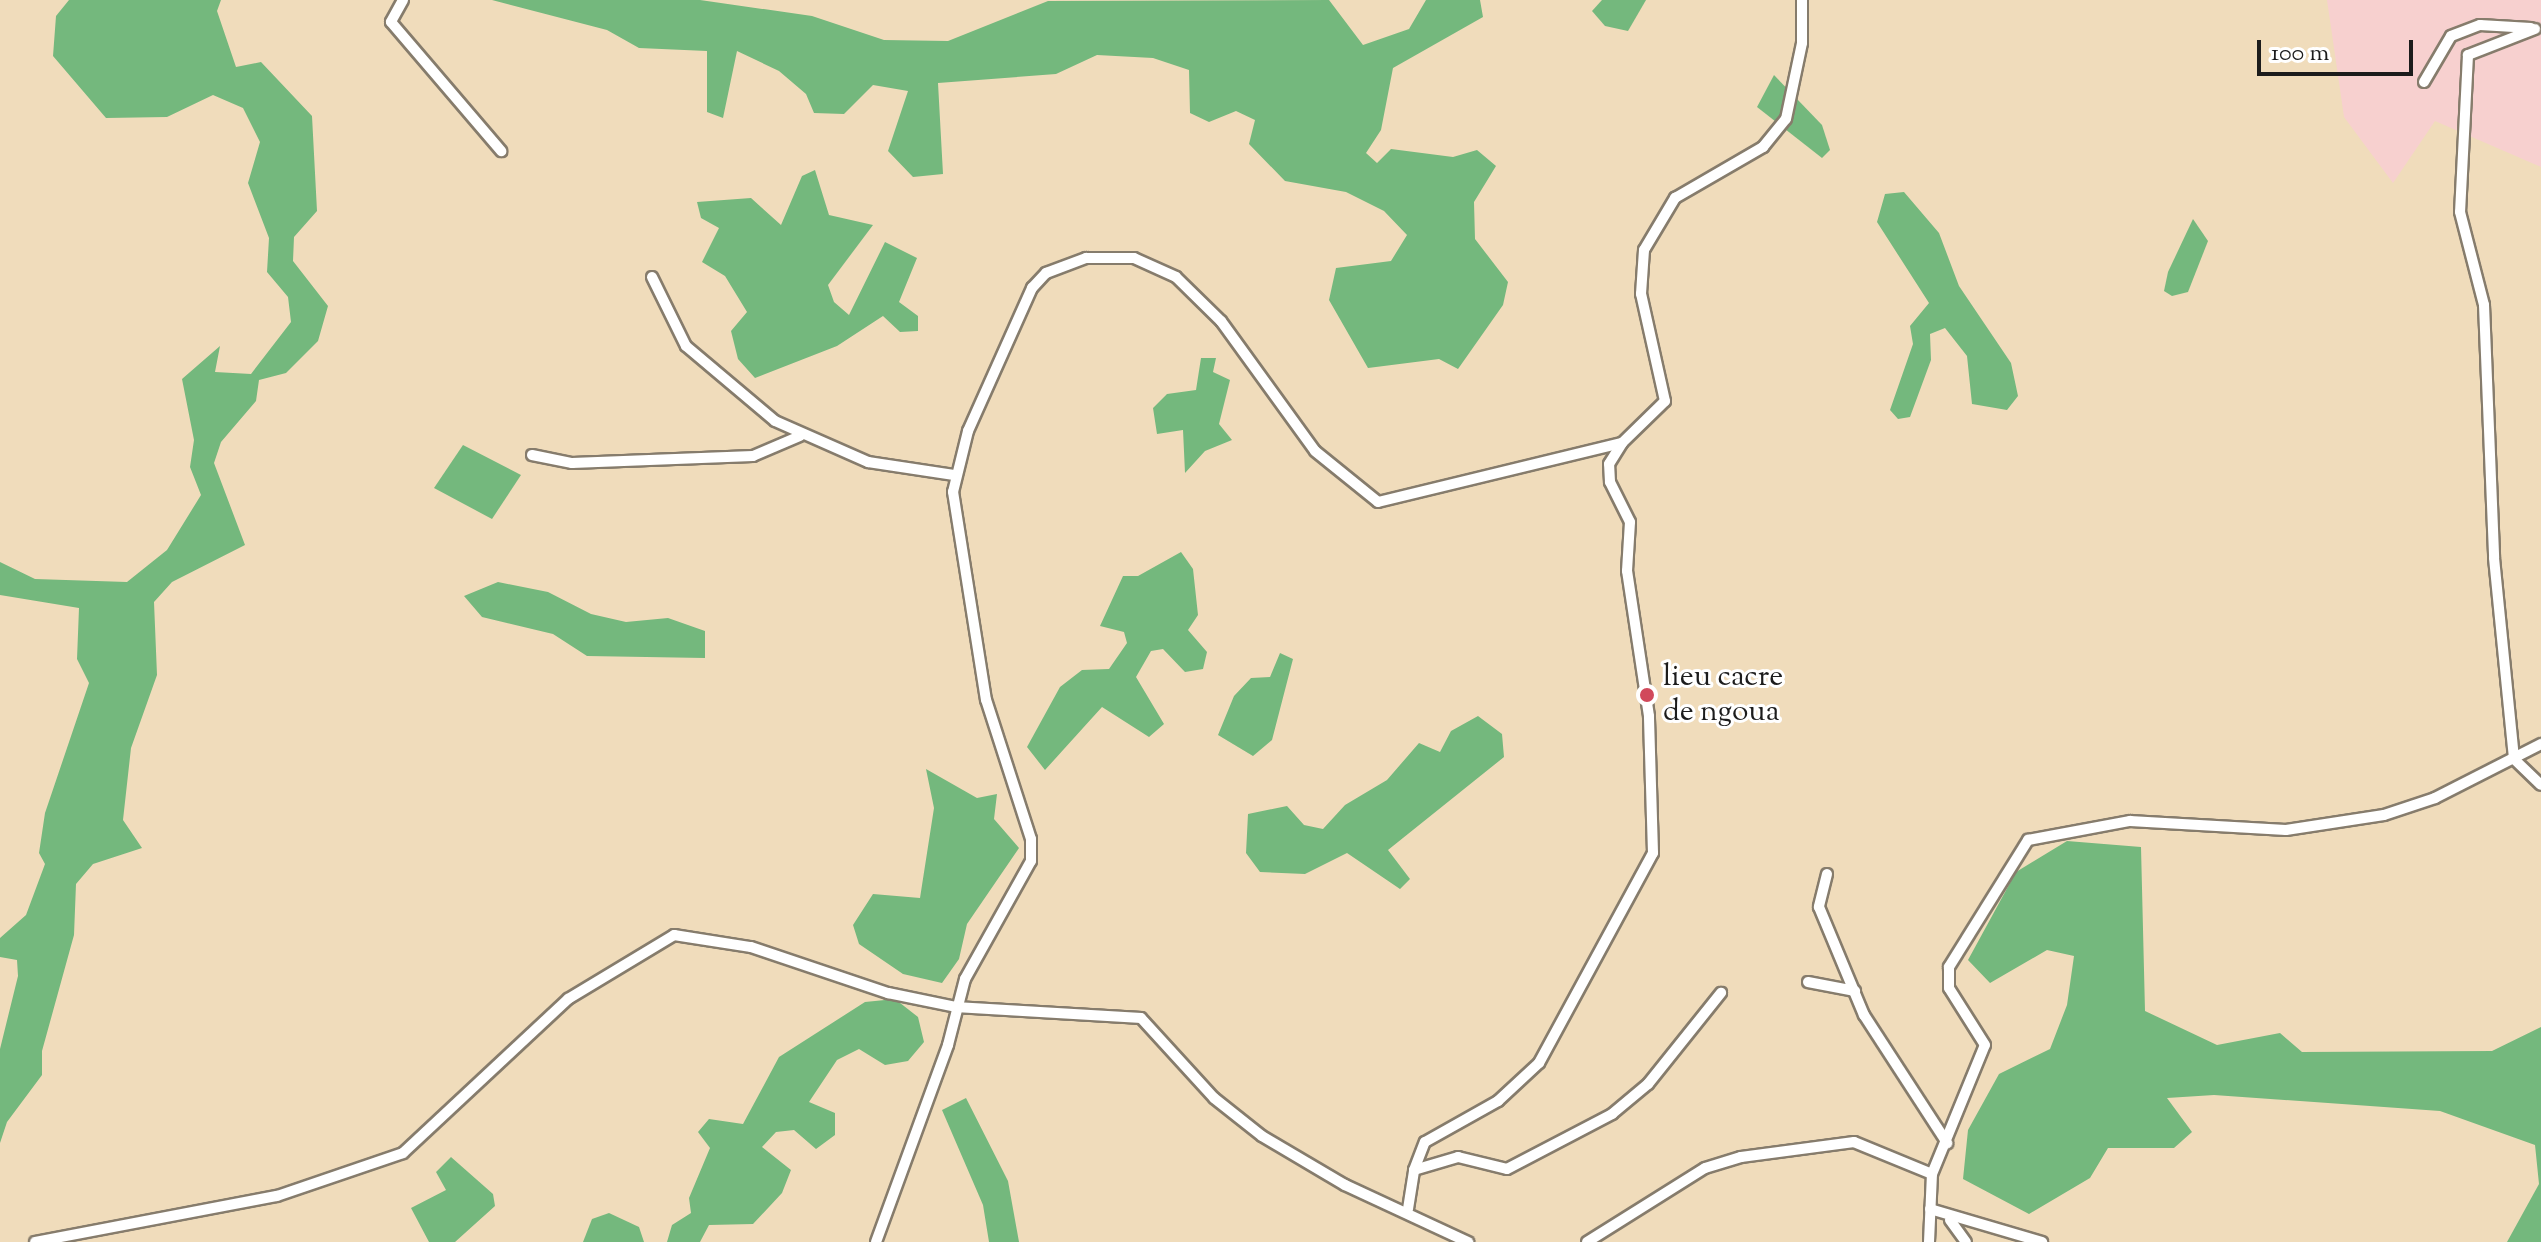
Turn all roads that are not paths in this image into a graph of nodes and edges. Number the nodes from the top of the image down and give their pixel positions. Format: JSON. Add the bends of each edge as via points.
{"nodes":[{"id":1,"x":403,"y":0,"type":"edge"},
{"id":2,"x":1802,"y":0,"type":"edge"},
{"id":3,"x":2538,"y":29,"type":"edge"},
{"id":4,"x":2424,"y":82,"type":"dead end"},
{"id":5,"x":501,"y":151,"type":"dead end"},
{"id":6,"x":652,"y":277,"type":"dead end"},
{"id":7,"x":800,"y":436,"type":"junction"},
{"id":8,"x":1622,"y":443,"type":"junction"},
{"id":9,"x":532,"y":455,"type":"dead end"},
{"id":10,"x":954,"y":475,"type":"junction"},
{"id":11,"x":2541,"y":744,"type":"edge"},
{"id":12,"x":2514,"y":759,"type":"junction"},
{"id":13,"x":2541,"y":785,"type":"edge"},
{"id":14,"x":1827,"y":874,"type":"dead end"},
{"id":15,"x":1808,"y":982,"type":"dead end"},
{"id":16,"x":1855,"y":991,"type":"junction"},
{"id":17,"x":1721,"y":993,"type":"dead end"},
{"id":18,"x":956,"y":1007,"type":"junction"},
{"id":19,"x":1947,"y":1143,"type":"junction"},
{"id":20,"x":1414,"y":1170,"type":"junction"},
{"id":21,"x":1932,"y":1174,"type":"junction"},
{"id":22,"x":1408,"y":1209,"type":"junction"},
{"id":23,"x":1930,"y":1209,"type":"junction"},
{"id":24,"x":1950,"y":1220,"type":"junction"},
{"id":25,"x":35,"y":1242,"type":"edge"},
{"id":26,"x":876,"y":1242,"type":"edge"},
{"id":27,"x":1468,"y":1242,"type":"edge"},
{"id":28,"x":1587,"y":1242,"type":"edge"},
{"id":29,"x":1929,"y":1242,"type":"edge"},
{"id":30,"x":1966,"y":1242,"type":"edge"},
{"id":31,"x":2042,"y":1242,"type":"edge"}],
"edges":[{"from":1,"to":5,"type":"street","via":[[391,22]]},
{"from":2,"to":8,"type":"street","via":[[1802,43],[1786,119],[1763,147],[1675,198],[1644,250],[1641,294],[1665,401]]},
{"from":3,"to":4,"type":"street","via":[[2480,25],[2451,36]]},
{"from":3,"to":12,"type":"street","via":[[2468,55],[2460,212],[2484,305],[2494,558]]},
{"from":6,"to":7,"type":"street","via":[[702,364]]},
{"from":7,"to":9,"type":"street","via":[[753,456],[572,463]]},
{"from":7,"to":10,"type":"street","via":[[895,470]]},
{"from":8,"to":10,"type":"street","via":[[1378,502],[1315,451],[1198,295],[1154,265],[1109,256],[1064,263],[1032,288]]},
{"from":8,"to":20,"type":"street","via":[[1609,464],[1610,482],[1630,522],[1627,571],[1649,716],[1653,853],[1539,1063],[1498,1101],[1425,1142]]},
{"from":10,"to":18,"type":"street","via":[[954,516],[986,700],[1033,850]]},
{"from":11,"to":12,"type":"street"},
{"from":12,"to":13,"type":"street"},
{"from":12,"to":19,"type":"street","via":[[2435,798],[2328,825],[2247,830],[2130,821],[2028,840],[1949,967],[1949,988],[1985,1045]]},
{"from":14,"to":16,"type":"street","via":[[1819,907]]},
{"from":15,"to":16,"type":"street"},
{"from":16,"to":19,"type":"street","via":[[1887,1055]]},
{"from":17,"to":20,"type":"street","via":[[1648,1084],[1612,1114],[1507,1169],[1465,1157]]},
{"from":18,"to":22,"type":"street","via":[[1141,1018],[1214,1098],[1262,1136],[1345,1185]]},
{"from":18,"to":25,"type":"street","via":[[888,993],[751,947],[674,935],[568,999],[403,1153],[288,1194]]},
{"from":18,"to":26,"type":"street"},
{"from":19,"to":21,"type":"street"},
{"from":20,"to":22,"type":"street"},
{"from":21,"to":23,"type":"street"},
{"from":21,"to":28,"type":"street","via":[[1854,1142],[1741,1157],[1705,1168]]},
{"from":22,"to":27,"type":"street","via":[[1436,1231]]},
{"from":23,"to":24,"type":"street"},
{"from":23,"to":29,"type":"street"},
{"from":24,"to":30,"type":"street"},
{"from":24,"to":31,"type":"street"}]}
